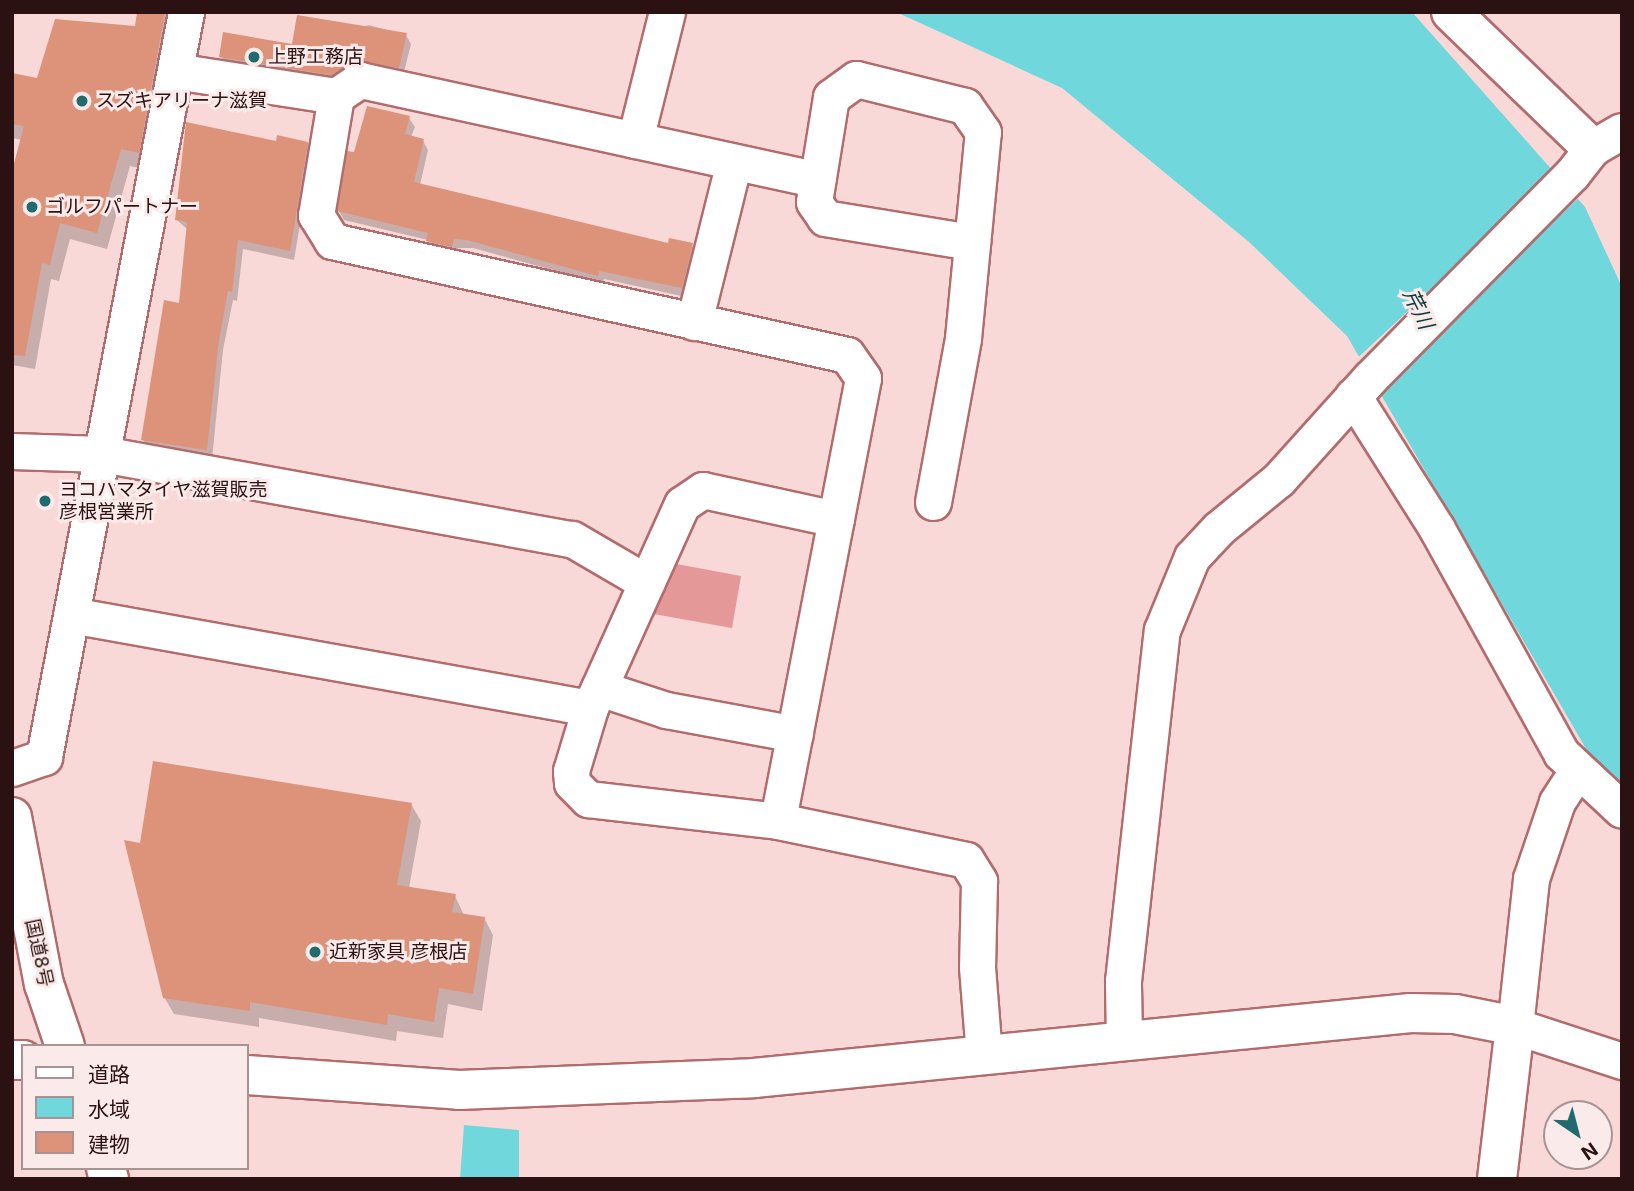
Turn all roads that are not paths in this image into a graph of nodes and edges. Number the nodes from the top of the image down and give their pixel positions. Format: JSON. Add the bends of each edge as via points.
{"nodes":[{"id":1,"x":186,"y":12,"type":"edge"},
{"id":2,"x":667,"y":12,"type":"edge"},
{"id":3,"x":1451,"y":12,"type":"edge"},
{"id":4,"x":175,"y":71,"type":"junction"},
{"id":5,"x":336,"y":96,"type":"junction"},
{"id":6,"x":635,"y":140,"type":"junction"},
{"id":7,"x":1595,"y":151,"type":"edge"},
{"id":8,"x":734,"y":162,"type":"junction"},
{"id":9,"x":817,"y":180,"type":"junction"},
{"id":10,"x":972,"y":242,"type":"junction"},
{"id":11,"x":694,"y":321,"type":"junction"},
{"id":12,"x":1361,"y":387,"type":"junction"},
{"id":13,"x":12,"y":451,"type":"edge"},
{"id":14,"x":102,"y":454,"type":"junction"},
{"id":15,"x":933,"y":502,"type":"dead end"},
{"id":16,"x":836,"y":519,"type":"junction"},
{"id":17,"x":646,"y":583,"type":"junction"},
{"id":18,"x":71,"y":615,"type":"junction"},
{"id":19,"x":595,"y":698,"type":"junction"},
{"id":20,"x":795,"y":734,"type":"junction"},
{"id":21,"x":12,"y":768,"type":"edge"},
{"id":22,"x":1577,"y":771,"type":"junction"},
{"id":23,"x":1622,"y":810,"type":"edge"},
{"id":24,"x":12,"y":817,"type":"edge"},
{"id":25,"x":778,"y":821,"type":"junction"},
{"id":26,"x":1515,"y":1026,"type":"junction"},
{"id":27,"x":1124,"y":1041,"type":"junction"},
{"id":28,"x":64,"y":1044,"type":"edge"},
{"id":29,"x":984,"y":1056,"type":"junction"},
{"id":30,"x":1622,"y":1061,"type":"edge"},
{"id":31,"x":248,"y":1075,"type":"edge"},
{"id":32,"x":1497,"y":1179,"type":"edge"}],
"edges":[{"from":1,"to":4,"type":"street"},
{"from":2,"to":6,"type":"street"},
{"from":3,"to":7,"type":"main road"},
{"from":4,"to":5,"type":"street"},
{"from":4,"to":14,"type":"street"},
{"from":5,"to":6,"type":"street","via":[[359,80]]},
{"from":5,"to":11,"type":"street","via":[[316,215],[332,241]]},
{"from":6,"to":8,"type":"street"},
{"from":7,"to":12,"type":"street"},
{"from":8,"to":9,"type":"street"},
{"from":8,"to":11,"type":"street"},
{"from":9,"to":10,"type":"street","via":[[814,202],[825,218]]},
{"from":9,"to":10,"type":"street","via":[[831,97],[856,79],[965,106],[983,132]]},
{"from":10,"to":15,"type":"street","via":[[963,338]]},
{"from":11,"to":16,"type":"street","via":[[847,355],[863,378]]},
{"from":12,"to":22,"type":"street","via":[[1532,705]]},
{"from":12,"to":27,"type":"street","via":[[1279,479],[1204,542],[1177,585],[1162,630],[1123,981]]},
{"from":13,"to":14,"type":"street"},
{"from":14,"to":17,"type":"street","via":[[572,539]]},
{"from":14,"to":18,"type":"street"},
{"from":16,"to":17,"type":"street","via":[[703,490],[682,504]]},
{"from":16,"to":20,"type":"street"},
{"from":17,"to":19,"type":"street"},
{"from":18,"to":19,"type":"street"},
{"from":18,"to":21,"type":"street","via":[[44,757]]},
{"from":19,"to":20,"type":"street"},
{"from":19,"to":25,"type":"street","via":[[571,771],[578,792],[588,799]]},
{"from":20,"to":25,"type":"street"},
{"from":22,"to":23,"type":"street"},
{"from":22,"to":26,"type":"street","via":[[1557,802],[1531,879]]},
{"from":24,"to":28,"type":"main road","name":"国道8号","via":[[44,984]]},
{"from":25,"to":29,"type":"street","via":[[966,860],[979,881],[977,967]]},
{"from":26,"to":27,"type":"main road","via":[[1455,1014],[1411,1013]]},
{"from":26,"to":30,"type":"street"},
{"from":26,"to":32,"type":"main road"},
{"from":27,"to":29,"type":"main road"},
{"from":29,"to":31,"type":"main road","via":[[754,1078],[499,1090]]}]}
